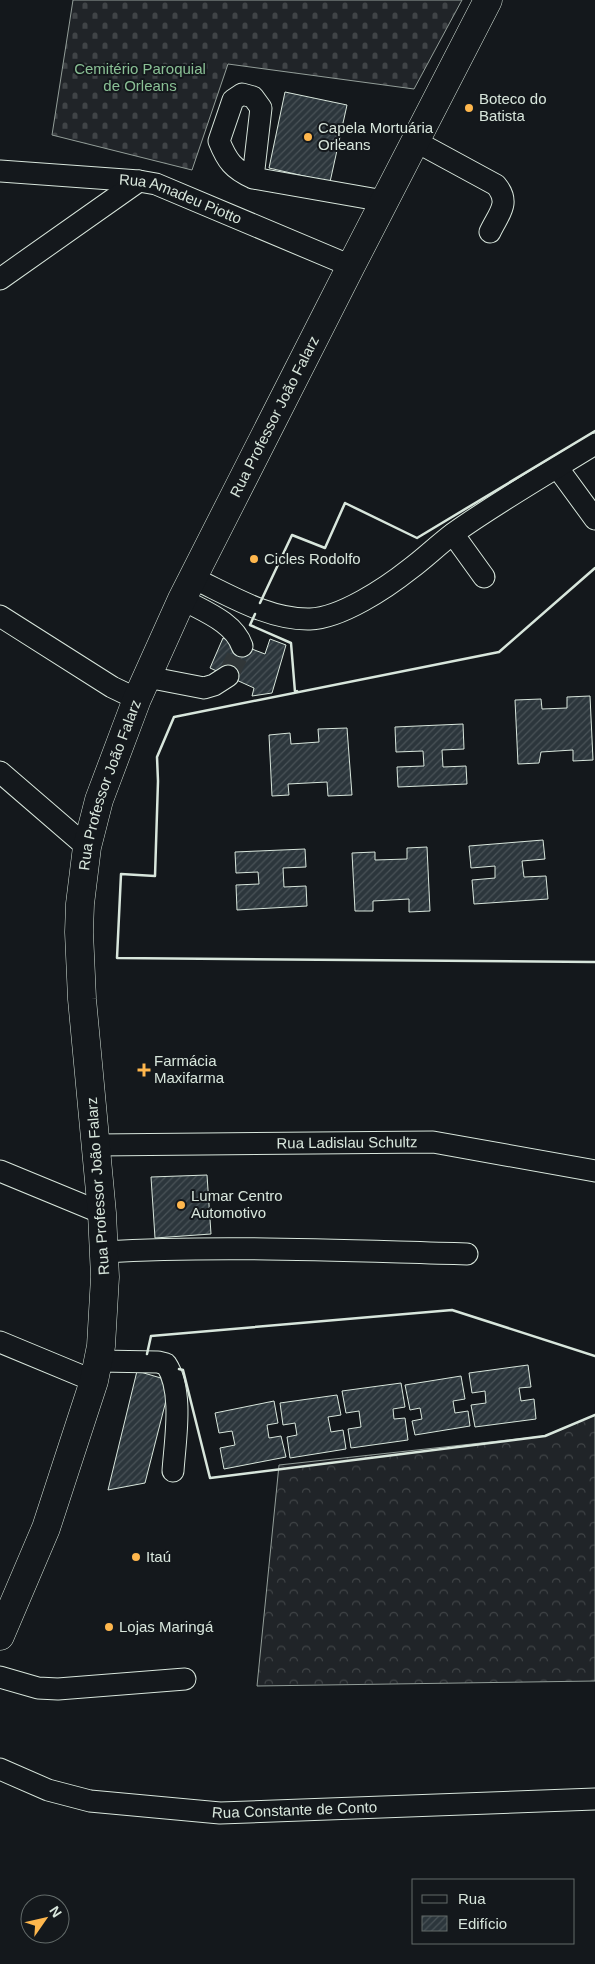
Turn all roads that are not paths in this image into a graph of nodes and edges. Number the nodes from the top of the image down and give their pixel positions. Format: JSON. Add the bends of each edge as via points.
{"nodes":[{"id":1,"x":488,"y":0,"type":"edge"},
{"id":2,"x":415,"y":141,"type":"junction"},
{"id":3,"x":0,"y":170,"type":"edge"},
{"id":4,"x":253,"y":178,"type":"dead end"},
{"id":5,"x":139,"y":181,"type":"junction"},
{"id":6,"x":384,"y":201,"type":"junction"},
{"id":7,"x":490,"y":232,"type":"dead end"},
{"id":8,"x":351,"y":266,"type":"junction"},
{"id":9,"x":0,"y":279,"type":"edge"},
{"id":10,"x":595,"y":444,"type":"edge"},
{"id":11,"x":557,"y":467,"type":"junction"},
{"id":12,"x":595,"y":519,"type":"edge"},
{"id":13,"x":453,"y":534,"type":"junction"},
{"id":14,"x":484,"y":576,"type":"dead end"},
{"id":15,"x":188,"y":589,"type":"junction"},
{"id":16,"x":0,"y":616,"type":"edge"},
{"id":17,"x":242,"y":646,"type":"dead end"},
{"id":18,"x":228,"y":676,"type":"tunnel mouth"},
{"id":19,"x":142,"y":688,"type":"junction"},
{"id":20,"x":0,"y":772,"type":"edge"},
{"id":21,"x":87,"y":847,"type":"junction"},
{"id":22,"x":97,"y":1144,"type":"junction"},
{"id":23,"x":0,"y":1171,"type":"edge"},
{"id":24,"x":595,"y":1171,"type":"edge"},
{"id":25,"x":102,"y":1212,"type":"junction"},
{"id":26,"x":104,"y":1252,"type":"junction"},
{"id":27,"x":467,"y":1254,"type":"dead end"},
{"id":28,"x":0,"y":1342,"type":"edge"},
{"id":29,"x":96,"y":1371,"type":"junction"},
{"id":30,"x":173,"y":1471,"type":"dead end"},
{"id":31,"x":0,"y":1636,"type":"edge"},
{"id":32,"x":0,"y":1677,"type":"edge"},
{"id":33,"x":185,"y":1679,"type":"dead end"},
{"id":34,"x":0,"y":1769,"type":"edge"},
{"id":35,"x":595,"y":1799,"type":"edge"}],
"edges":[{"from":1,"to":2,"type":"main road","name":"Rua Professor João Falarz"},
{"from":2,"to":6,"type":"main road","name":"Rua Professor João Falarz"},
{"from":2,"to":7,"type":"street","via":[[496,185],[503,194],[504,203]]},
{"from":3,"to":5,"type":"street","name":"Rua Amadeu Piotto"},
{"from":4,"to":6,"type":"street"},
{"from":5,"to":8,"type":"street","name":"Rua Amadeu Piotto","via":[[170,189]]},
{"from":5,"to":9,"type":"street"},
{"from":6,"to":8,"type":"main road","name":"Rua Professor João Falarz"},
{"from":8,"to":15,"type":"main road","name":"Rua Professor João Falarz"},
{"from":10,"to":11,"type":"street"},
{"from":11,"to":12,"type":"street"},
{"from":11,"to":13,"type":"street"},
{"from":13,"to":14,"type":"street"},
{"from":13,"to":15,"type":"street","via":[[389,584],[338,612],[311,619],[284,617]]},
{"from":15,"to":17,"type":"street","via":[[229,627]]},
{"from":15,"to":19,"type":"main road","name":"Rua Professor João Falarz"},
{"from":16,"to":19,"type":"street","via":[[112,686]]},
{"from":18,"to":19,"type":"street","via":[[204,688]]},
{"from":19,"to":21,"type":"main road","name":"Rua Professor João Falarz","via":[[99,800]]},
{"from":20,"to":21,"type":"street"},
{"from":21,"to":22,"type":"main road","name":"Rua Professor João Falarz","via":[[79,932],[82,999]]},
{"from":22,"to":24,"type":"street","name":"Rua Ladislau Schultz","via":[[433,1142]]},
{"from":22,"to":25,"type":"main road","name":"Rua Professor João Falarz"},
{"from":23,"to":25,"type":"street"},
{"from":25,"to":26,"type":"main road","name":"Rua Professor João Falarz"},
{"from":26,"to":27,"type":"street","via":[[161,1249]]},
{"from":26,"to":29,"type":"main road","name":"Rua Professor João Falarz","via":[[104,1306]]},
{"from":28,"to":29,"type":"street"},
{"from":29,"to":30,"type":"street","via":[[158,1362],[166,1364],[172,1373],[177,1408]]},
{"from":29,"to":31,"type":"main road","name":"Rua Professor João Falarz","via":[[46,1528]]},
{"from":32,"to":33,"type":"street","via":[[38,1688],[58,1689]]},
{"from":34,"to":35,"type":"street","name":"Rua Constante de Conto","via":[[48,1790],[90,1800],[220,1813]]}]}
